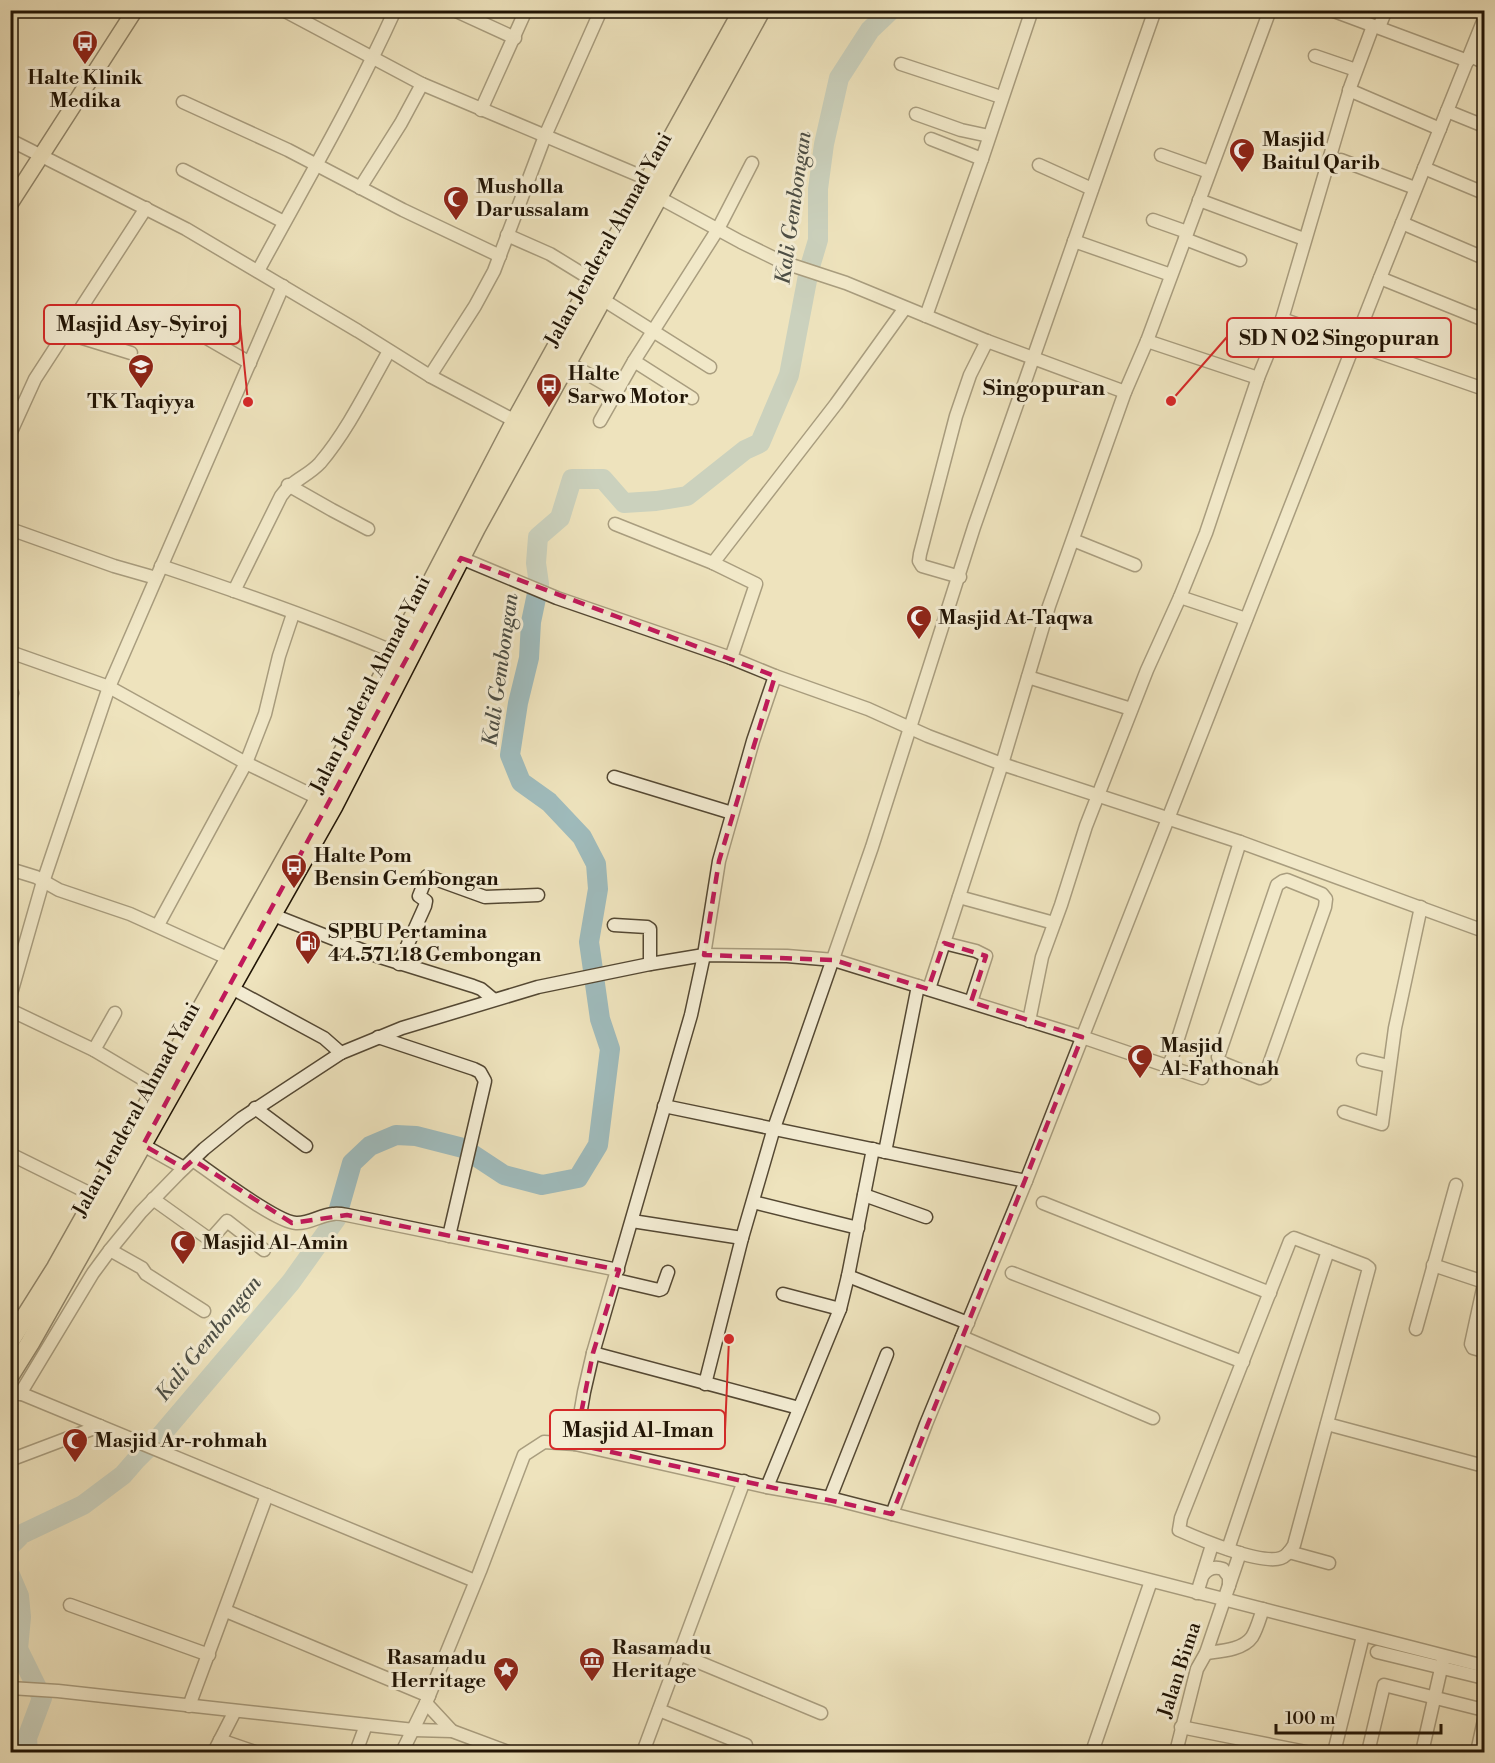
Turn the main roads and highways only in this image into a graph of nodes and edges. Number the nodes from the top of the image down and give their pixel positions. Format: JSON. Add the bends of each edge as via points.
{"nodes":[{"id":1,"x":135,"y":10,"type":"edge"},
{"id":2,"x":743,"y":10,"type":"edge"},
{"id":3,"x":761,"y":10,"type":"edge"},
{"id":4,"x":738,"y":38,"type":"junction"},
{"id":5,"x":10,"y":204,"type":"edge"},
{"id":6,"x":522,"y":425,"type":"junction"},
{"id":7,"x":403,"y":656,"type":"junction"},
{"id":8,"x":236,"y":962,"type":"junction"},
{"id":9,"x":225,"y":983,"type":"junction"},
{"id":10,"x":10,"y":1341,"type":"edge"},
{"id":11,"x":13,"y":1365,"type":"edge"}],
"edges":[{"from":1,"to":5,"type":"main road"},
{"from":2,"to":4,"type":"highway","name":"Jalan Jenderal Ahmad Yani"},
{"from":3,"to":4,"type":"highway","name":"Jalan Jenderal Ahmad Yani"},
{"from":4,"to":6,"type":"highway","name":"Jalan Jenderal Ahmad Yani","via":[[650,180]]},
{"from":4,"to":6,"type":"highway","name":"Jalan Jenderal Ahmad Yani","via":[[658,197],[567,362]]},
{"from":6,"to":7,"type":"highway","name":"Jalan Jenderal Ahmad Yani"},
{"from":6,"to":7,"type":"highway","name":"Jalan Jenderal Ahmad Yani","via":[[461,558]]},
{"from":7,"to":8,"type":"highway","name":"Jalan Jenderal Ahmad Yani","via":[[320,799]]},
{"from":7,"to":8,"type":"highway","name":"Jalan Jenderal Ahmad Yani","via":[[334,806],[273,915]]},
{"from":8,"to":9,"type":"highway","name":"Jalan Jenderal Ahmad Yani"},
{"from":9,"to":10,"type":"highway","name":"Jalan Jenderal Ahmad Yani","via":[[158,1088]]},
{"from":9,"to":11,"type":"highway","name":"Jalan Jenderal Ahmad Yani","via":[[143,1145]]}]}
